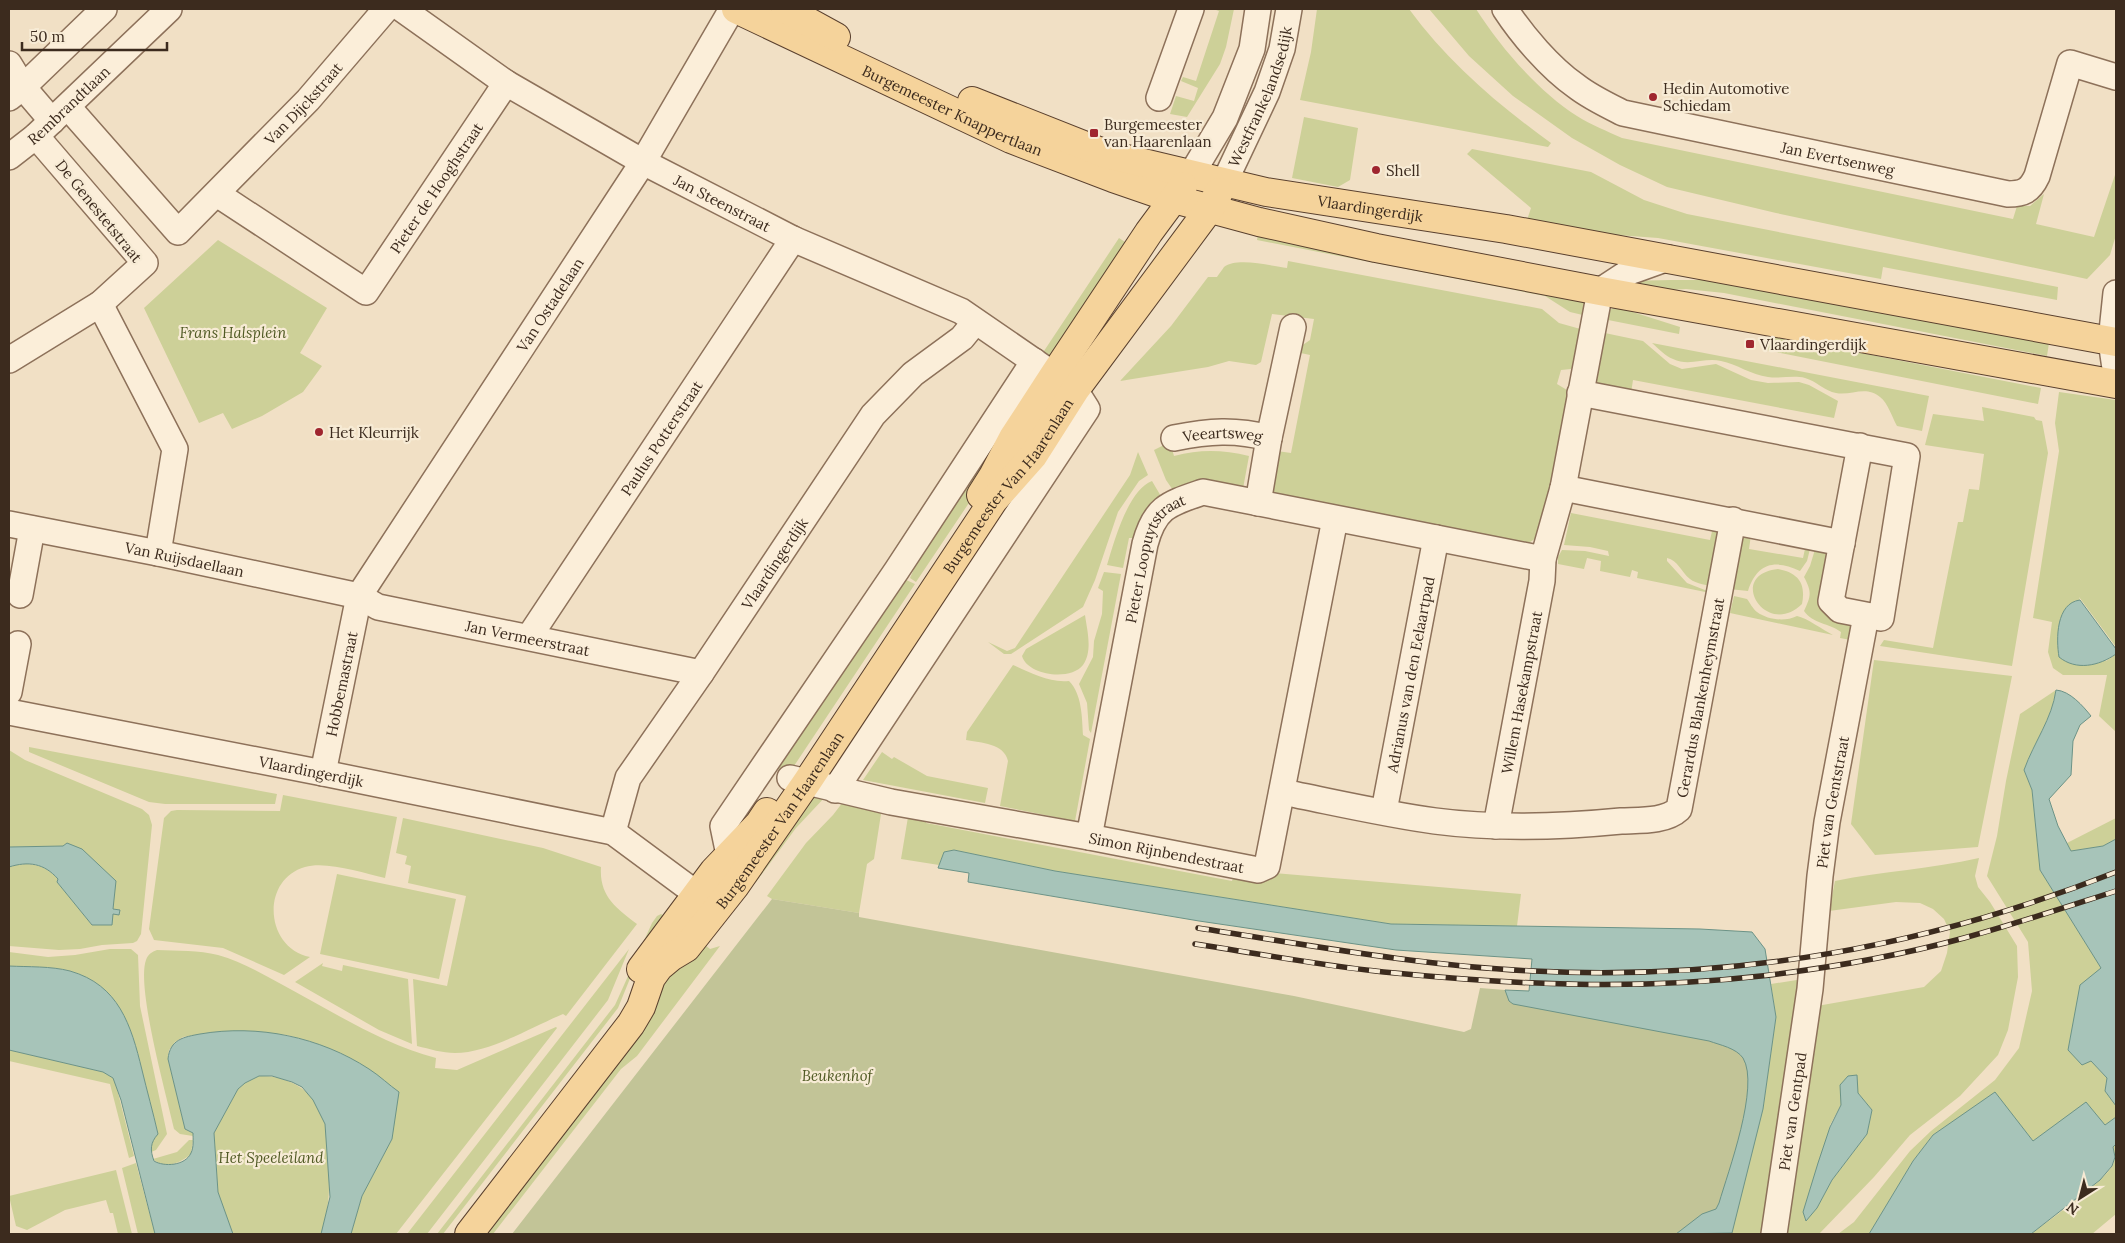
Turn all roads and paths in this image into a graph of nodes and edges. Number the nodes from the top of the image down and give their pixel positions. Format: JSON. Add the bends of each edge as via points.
{"nodes":[{"id":1,"x":104,"y":9,"type":"edge"},
{"id":2,"x":170,"y":9,"type":"edge"},
{"id":3,"x":386,"y":9,"type":"edge"},
{"id":4,"x":402,"y":9,"type":"edge"},
{"id":5,"x":732,"y":9,"type":"edge"},
{"id":6,"x":736,"y":9,"type":"edge"},
{"id":7,"x":784,"y":9,"type":"edge"},
{"id":8,"x":1191,"y":9,"type":"edge"},
{"id":9,"x":1258,"y":9,"type":"edge"},
{"id":10,"x":1289,"y":9,"type":"edge"},
{"id":11,"x":1505,"y":9,"type":"edge"},
{"id":12,"x":9,"y":64,"type":"edge"},
{"id":13,"x":2116,"y":77,"type":"edge"},
{"id":14,"x":506,"y":83,"type":"junction"},
{"id":15,"x":16,"y":92,"type":"edge"},
{"id":16,"x":1159,"y":98,"type":"dead end"},
{"id":17,"x":52,"y":122,"type":"junction"},
{"id":18,"x":9,"y":157,"type":"edge"},
{"id":19,"x":643,"y":162,"type":"junction"},
{"id":20,"x":1191,"y":175,"type":"junction"},
{"id":21,"x":1224,"y":183,"type":"junction"},
{"id":22,"x":218,"y":194,"type":"junction"},
{"id":23,"x":1174,"y":199,"type":"junction"},
{"id":24,"x":1210,"y":208,"type":"junction"},
{"id":25,"x":793,"y":239,"type":"junction"},
{"id":26,"x":1668,"y":258,"type":"junction"},
{"id":27,"x":1600,"y":291,"type":"junction"},
{"id":28,"x":2116,"y":294,"type":"edge"},
{"id":29,"x":100,"y":304,"type":"junction"},
{"id":30,"x":975,"y":322,"type":"junction"},
{"id":31,"x":1293,"y":327,"type":"dead end"},
{"id":32,"x":2114,"y":342,"type":"edge"},
{"id":33,"x":9,"y":360,"type":"edge"},
{"id":34,"x":1054,"y":375,"type":"junction"},
{"id":35,"x":2116,"y":375,"type":"edge"},
{"id":36,"x":2116,"y":384,"type":"edge"},
{"id":37,"x":1580,"y":393,"type":"junction"},
{"id":38,"x":1174,"y":438,"type":"dead end"},
{"id":39,"x":1269,"y":438,"type":"junction"},
{"id":40,"x":1860,"y":446,"type":"junction"},
{"id":41,"x":1563,"y":488,"type":"junction"},
{"id":42,"x":1258,"y":503,"type":"junction"},
{"id":43,"x":1335,"y":519,"type":"junction"},
{"id":44,"x":1733,"y":520,"type":"junction"},
{"id":45,"x":20,"y":526,"type":"edge"},
{"id":46,"x":1436,"y":538,"type":"junction"},
{"id":47,"x":1842,"y":543,"type":"junction"},
{"id":48,"x":158,"y":553,"type":"junction"},
{"id":49,"x":1543,"y":559,"type":"junction"},
{"id":50,"x":20,"y":595,"type":"dead end"},
{"id":51,"x":358,"y":596,"type":"junction"},
{"id":52,"x":1866,"y":616,"type":"junction"},
{"id":53,"x":529,"y":637,"type":"junction"},
{"id":54,"x":18,"y":644,"type":"dead end"},
{"id":55,"x":701,"y":673,"type":"junction"},
{"id":56,"x":9,"y":692,"type":"edge"},
{"id":57,"x":9,"y":712,"type":"edge"},
{"id":58,"x":323,"y":773,"type":"junction"},
{"id":59,"x":798,"y":780,"type":"junction"},
{"id":60,"x":835,"y":790,"type":"junction"},
{"id":61,"x":1282,"y":792,"type":"junction"},
{"id":62,"x":1384,"y":811,"type":"junction"},
{"id":63,"x":1496,"y":826,"type":"junction"},
{"id":64,"x":613,"y":832,"type":"junction"},
{"id":65,"x":1089,"y":837,"type":"junction"},
{"id":66,"x":729,"y":854,"type":"junction"},
{"id":67,"x":707,"y":902,"type":"junction"},
{"id":68,"x":1810,"y":989,"type":"joint"},
{"id":69,"x":452,"y":1234,"type":"edge"},
{"id":70,"x":469,"y":1234,"type":"edge"},
{"id":71,"x":1774,"y":1234,"type":"edge"}],
"edges":[{"from":1,"to":15,"type":"street"},
{"from":2,"to":17,"type":"street","name":"Rembrandtlaan"},
{"from":3,"to":22,"type":"street","name":"Van Dijckstraat","via":[[308,100]]},
{"from":4,"to":14,"type":"street","name":"Jan Steenstraat"},
{"from":5,"to":19,"type":"street","name":"Van Ostadelaan"},
{"from":6,"to":23,"type":"main road","name":"Burgemeester Knappertlaan","via":[[1011,139]]},
{"from":7,"to":20,"type":"main road","name":"Burgemeester Knappertlaan","via":[[845,43],[977,104],[1106,154]]},
{"from":8,"to":16,"type":"street"},
{"from":9,"to":20,"type":"street","name":"Westfrankelandsedijk","via":[[1252,49],[1225,118]]},
{"from":10,"to":21,"type":"street","name":"Westfrankelandsedijk","via":[[1282,49],[1267,92]]},
{"from":11,"to":13,"type":"street","name":"Jan Evertsenweg","via":[[1514,23],[1574,85],[1623,113],[2008,194],[2023,194],[2033,186],[2070,63]]},
{"from":12,"to":15,"type":"street","name":"De Genestetstraat"},
{"from":14,"to":19,"type":"street","name":"Jan Steenstraat"},
{"from":14,"to":22,"type":"street","name":"Pieter de Hooghstraat","via":[[366,292]]},
{"from":15,"to":17,"type":"street","name":"De Genestetstraat"},
{"from":17,"to":18,"type":"street","name":"Rembrandtlaan"},
{"from":17,"to":22,"type":"street","name":"De Genestetstraat","via":[[178,232]]},
{"from":17,"to":29,"type":"street","name":"De Genestetstraat","via":[[145,264]]},
{"from":19,"to":25,"type":"street","name":"Jan Steenstraat"},
{"from":19,"to":51,"type":"street","name":"Van Ostadelaan"},
{"from":20,"to":21,"type":"main road","name":"Vlaardingerdijk"},
{"from":20,"to":23,"type":"main road","name":"Burgemeester Van Haarenlaan"},
{"from":21,"to":24,"type":"main road","name":"Burgemeester Van Haarenlaan"},
{"from":21,"to":26,"type":"main road","name":"Vlaardingerdijk"},
{"from":23,"to":24,"type":"main road"},
{"from":23,"to":34,"type":"main road","name":"Burgemeester Van Haarenlaan"},
{"from":24,"to":27,"type":"main road","via":[[1376,248]]},
{"from":24,"to":34,"type":"main road","name":"Burgemeester Van Haarenlaan"},
{"from":25,"to":30,"type":"street","name":"Jan Steenstraat","via":[[961,312]]},
{"from":25,"to":53,"type":"street","name":"Paulus Potterstraat"},
{"from":26,"to":27,"type":"street","via":[[1629,272]]},
{"from":26,"to":32,"type":"main road","name":"Vlaardingerdijk"},
{"from":27,"to":36,"type":"main road"},
{"from":27,"to":37,"type":"street"},
{"from":28,"to":32,"type":"street"},
{"from":29,"to":33,"type":"street"},
{"from":29,"to":48,"type":"street","via":[[175,449]]},
{"from":30,"to":34,"type":"street","name":"Jan Steenstraat"},
{"from":30,"to":55,"type":"street","name":"Vlaardingerdijk","via":[[962,338],[913,374],[873,415]]},
{"from":31,"to":39,"type":"street"},
{"from":32,"to":35,"type":"street"},
{"from":34,"to":59,"type":"main road","name":"Burgemeester Van Haarenlaan","via":[[1033,456],[993,500]]},
{"from":34,"to":60,"type":"street","name":"Burgemeester Van Haarenlaan","via":[[1087,409]]},
{"from":34,"to":66,"type":"street","name":"Burgemeester Van Haarenlaan","via":[[892,578],[723,826]]},
{"from":37,"to":40,"type":"street"},
{"from":37,"to":41,"type":"street"},
{"from":38,"to":39,"type":"street","name":"Veeartsweg","via":[[1208,432],[1247,432]]},
{"from":39,"to":42,"type":"street"},
{"from":40,"to":47,"type":"street"},
{"from":40,"to":52,"type":"street","via":[[1907,456],[1881,618]]},
{"from":41,"to":44,"type":"street"},
{"from":41,"to":49,"type":"street"},
{"from":42,"to":43,"type":"street","name":"Pieter Loopuytstraat"},
{"from":42,"to":65,"type":"street","name":"Pieter Loopuytstraat","via":[[1203,492],[1170,503],[1158,513],[1149,528]]},
{"from":43,"to":46,"type":"street","name":"Pieter Loopuytstraat"},
{"from":43,"to":61,"type":"street","name":"Simon Rijnbendestraat"},
{"from":44,"to":47,"type":"street"},
{"from":44,"to":63,"type":"street","name":"Gerardus Blankenheymstraat","via":[[1679,809],[1669,816],[1605,823]]},
{"from":45,"to":48,"type":"street","name":"Van Ruijsdaellaan"},
{"from":45,"to":50,"type":"street"},
{"from":46,"to":49,"type":"street","name":"Pieter Loopuytstraat"},
{"from":46,"to":62,"type":"street","name":"Adrianus van den Eelaartpad"},
{"from":47,"to":52,"type":"street","via":[[1831,601],[1840,610]]},
{"from":48,"to":51,"type":"street","name":"Van Ruijsdaellaan"},
{"from":49,"to":63,"type":"street","name":"Willem Hasekampstraat","via":[[1542,581]]},
{"from":51,"to":53,"type":"street","name":"Jan Vermeerstraat","via":[[378,607]]},
{"from":51,"to":58,"type":"street","name":"Hobbemastraat"},
{"from":52,"to":68,"type":"street","name":"Piet van Gentstraat","via":[[1827,822]]},
{"from":53,"to":55,"type":"street","name":"Jan Vermeerstraat"},
{"from":54,"to":56,"type":"street"},
{"from":55,"to":64,"type":"street","name":"Vlaardingerdijk","via":[[628,778]]},
{"from":57,"to":58,"type":"street","name":"Vlaardingerdijk"},
{"from":58,"to":64,"type":"street","name":"Vlaardingerdijk"},
{"from":59,"to":60,"type":"street","name":"Simon Rijnbendestraat"},
{"from":59,"to":66,"type":"main road","name":"Burgemeester Van Haarenlaan"},
{"from":59,"to":67,"type":"main road","name":"Burgemeester Van Haarenlaan"},
{"from":60,"to":65,"type":"street","name":"Simon Rijnbendestraat"},
{"from":61,"to":62,"type":"street","name":"Gerardus Blankenheymstraat"},
{"from":61,"to":65,"type":"street","name":"Simon Rijnbendestraat","via":[[1267,866],[1258,870]]},
{"from":62,"to":63,"type":"street","name":"Gerardus Blankenheymstraat","via":[[1436,821]]},
{"from":64,"to":67,"type":"street","name":"Vlaardingerdijk"},
{"from":66,"to":67,"type":"main road","name":"Burgemeester Van Haarenlaan"},
{"from":67,"to":69,"type":"main road","name":"Burgemeester Van Haarenlaan","via":[[638,973],[625,1007]]},
{"from":67,"to":70,"type":"main road","name":"Burgemeester Van Haarenlaan","via":[[686,948],[659,967],[631,1024]]},
{"from":68,"to":71,"type":"street","name":"Piet van Gentpad"}]}
